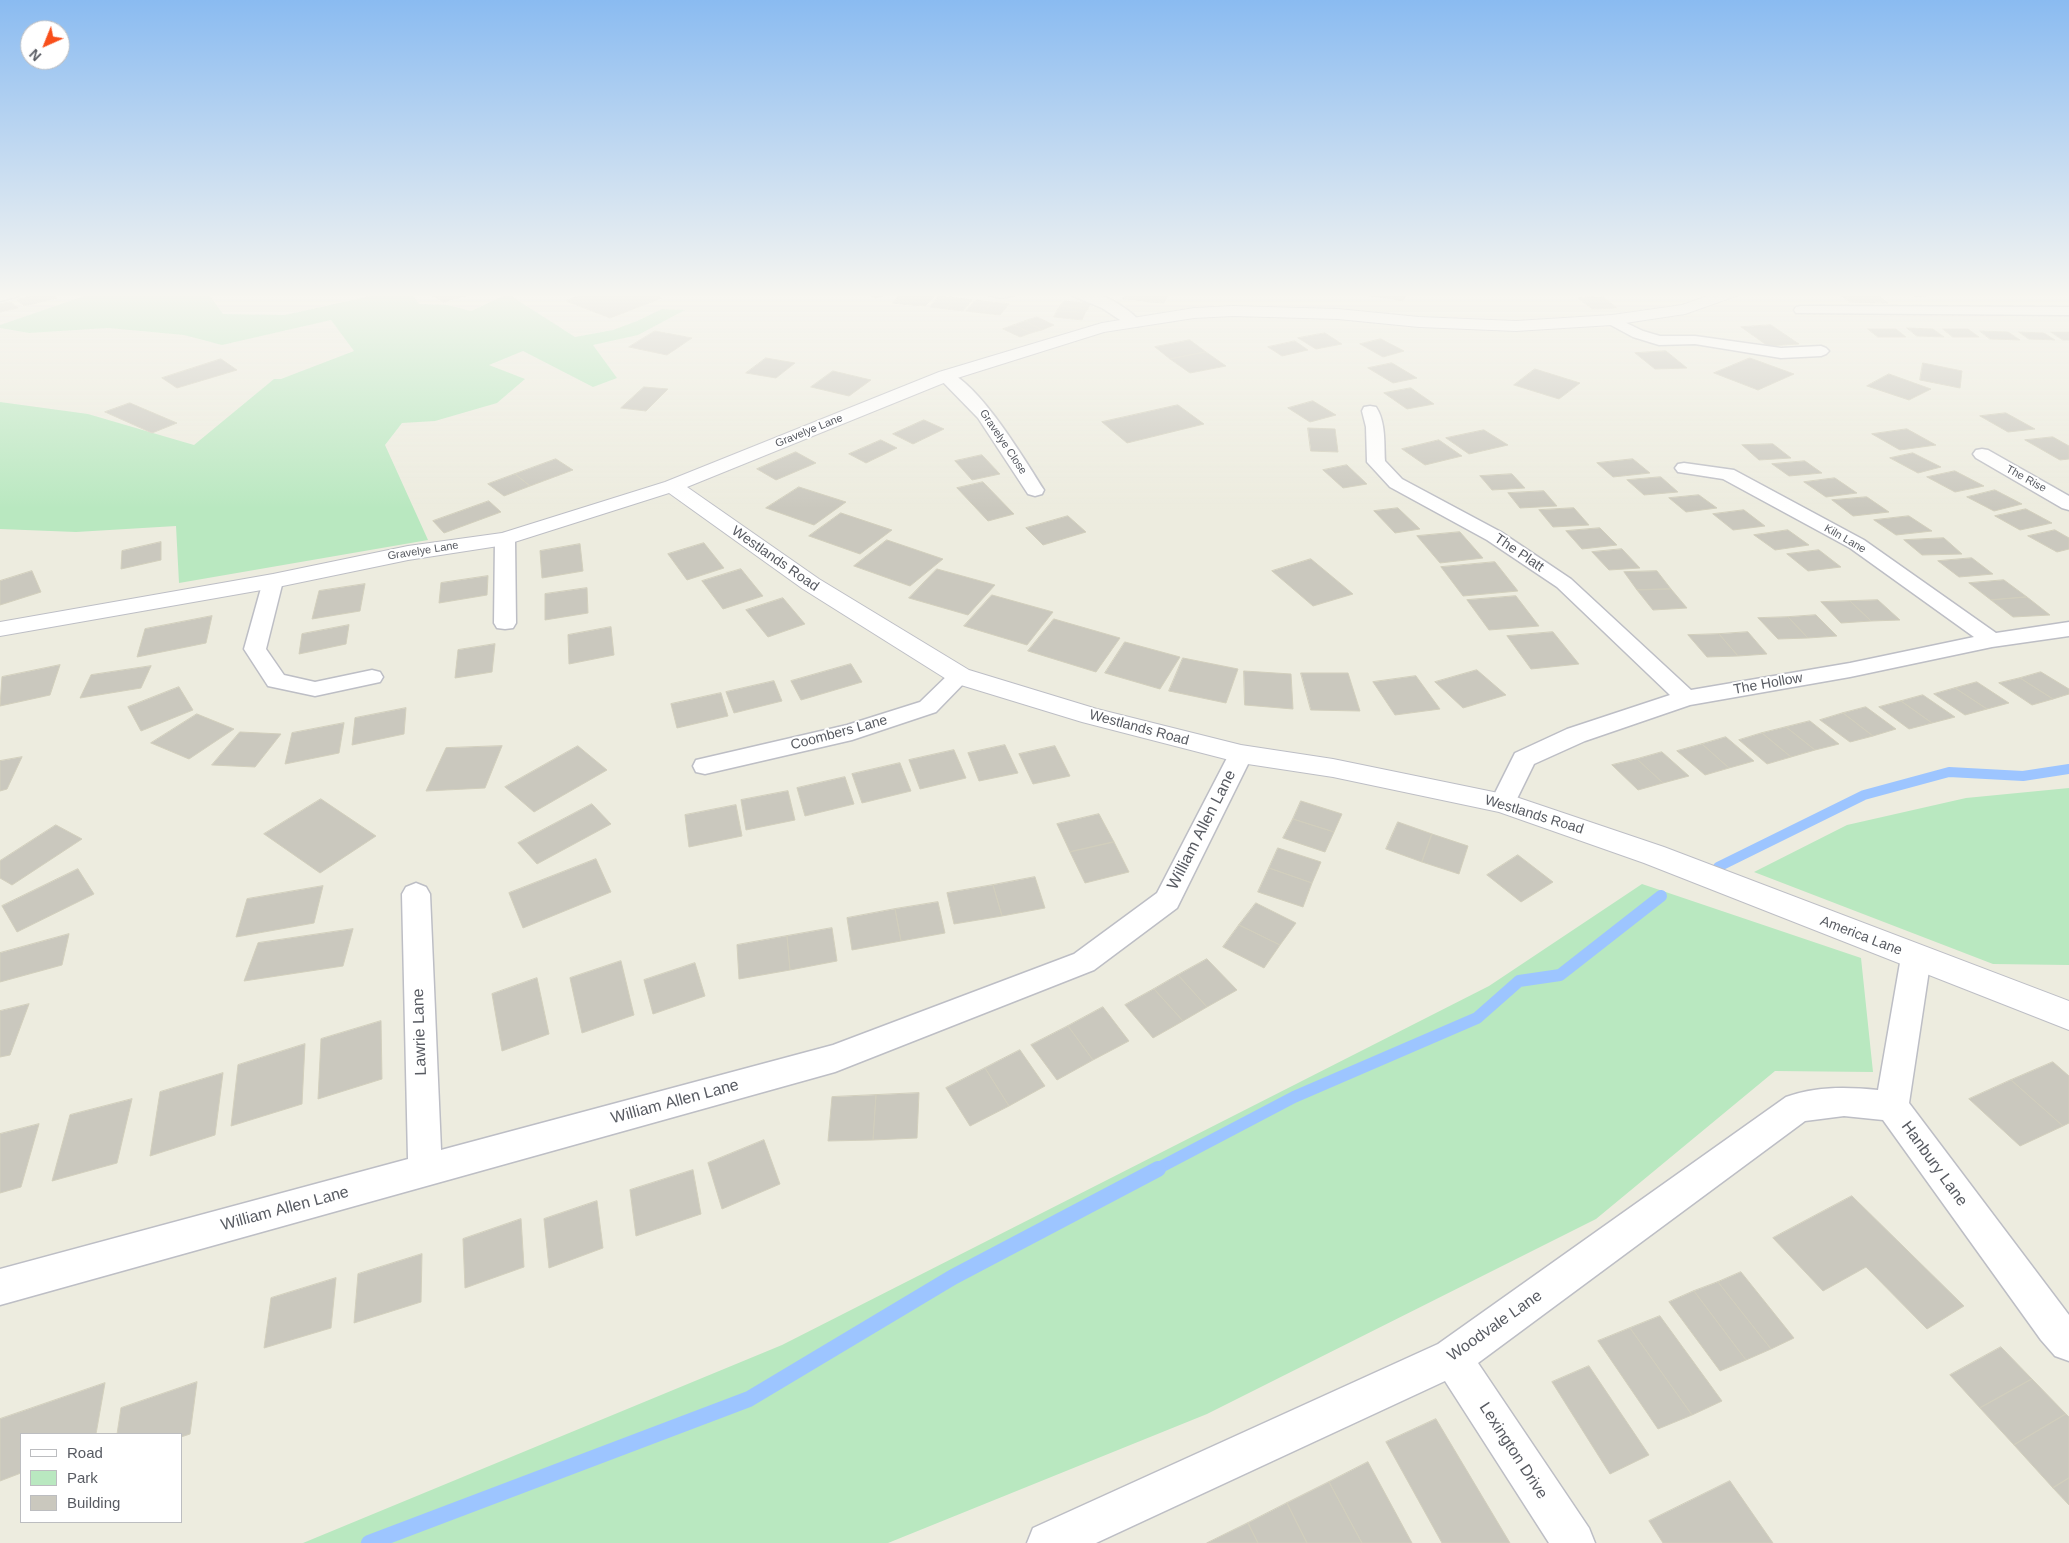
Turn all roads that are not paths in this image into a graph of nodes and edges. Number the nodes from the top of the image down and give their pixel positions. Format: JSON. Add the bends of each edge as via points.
{"nodes":[{"id":1,"x":981,"y":365,"type":"edge"},
{"id":2,"x":945,"y":376,"type":"junction"},
{"id":3,"x":1370,"y":411,"type":"dead end"},
{"id":4,"x":1982,"y":454,"type":"dead end"},
{"id":5,"x":1684,"y":468,"type":"dead end"},
{"id":6,"x":672,"y":486,"type":"junction"},
{"id":7,"x":1035,"y":490,"type":"dead end"},
{"id":8,"x":2069,"y":504,"type":"edge"},
{"id":9,"x":505,"y":539,"type":"junction"},
{"id":10,"x":274,"y":581,"type":"junction"},
{"id":11,"x":505,"y":623,"type":"dead end"},
{"id":12,"x":2069,"y":628,"type":"edge"},
{"id":13,"x":0,"y":629,"type":"edge"},
{"id":14,"x":1992,"y":640,"type":"junction"},
{"id":15,"x":960,"y":676,"type":"junction"},
{"id":16,"x":372,"y":677,"type":"dead end"},
{"id":17,"x":1686,"y":698,"type":"junction"},
{"id":18,"x":1241,"y":754,"type":"junction"},
{"id":19,"x":704,"y":766,"type":"dead end"},
{"id":20,"x":1502,"y":803,"type":"junction"},
{"id":21,"x":1654,"y":855,"type":"joint"},
{"id":22,"x":416,"y":894,"type":"dead end"},
{"id":23,"x":1916,"y":957,"type":"junction"},
{"id":24,"x":2069,"y":1016,"type":"edge"},
{"id":25,"x":1892,"y":1106,"type":"junction"},
{"id":26,"x":425,"y":1171,"type":"junction"},
{"id":27,"x":0,"y":1286,"type":"edge"},
{"id":28,"x":2069,"y":1342,"type":"edge"},
{"id":29,"x":1452,"y":1358,"type":"junction"},
{"id":30,"x":1048,"y":1543,"type":"edge"},
{"id":31,"x":1574,"y":1543,"type":"edge"}],
"edges":[{"from":1,"to":2,"type":"street","name":"Gravelye Lane"},
{"from":2,"to":6,"type":"street","name":"Gravelye Lane"},
{"from":2,"to":7,"type":"street","name":"Gravelye Close","via":[[966,391],[991,421]]},
{"from":3,"to":17,"type":"street","name":"The Platt","via":[[1376,462],[1396,482],[1494,536],[1564,583]]},
{"from":4,"to":8,"type":"street","name":"The Rise"},
{"from":5,"to":14,"type":"street","name":"Kiln Lane","via":[[1728,474],[1857,544]]},
{"from":6,"to":9,"type":"street","name":"Gravelye Lane"},
{"from":6,"to":15,"type":"street","name":"Westlands Road","via":[[811,584]]},
{"from":9,"to":10,"type":"street","name":"Gravelye Lane","via":[[400,554]]},
{"from":9,"to":11,"type":"street"},
{"from":10,"to":13,"type":"street","name":"Gravelye Lane"},
{"from":10,"to":16,"type":"street","via":[[255,649],[276,681],[315,689]]},
{"from":12,"to":14,"type":"street","name":"The Hollow"},
{"from":14,"to":17,"type":"street","name":"The Hollow","via":[[1850,670]]},
{"from":15,"to":18,"type":"street","name":"Westlands Road","via":[[1091,716]]},
{"from":15,"to":19,"type":"street","name":"Coombers Lane","via":[[928,707],[852,732]]},
{"from":17,"to":20,"type":"street","name":"The Hollow","via":[[1576,735],[1524,759]]},
{"from":18,"to":20,"type":"street","name":"Westlands Road","via":[[1333,768]]},
{"from":18,"to":26,"type":"street","name":"William Allen Lane","via":[[1167,900],[1084,962],[835,1058]]},
{"from":20,"to":21,"type":"street","name":"Westlands Road"},
{"from":21,"to":23,"type":"street","name":"America Lane"},
{"from":22,"to":26,"type":"street","name":"Lawrie Lane"},
{"from":23,"to":24,"type":"street","name":"America Lane"},
{"from":23,"to":25,"type":"street"},
{"from":25,"to":28,"type":"street","name":"Hanbury Lane","via":[[2054,1327]]},
{"from":25,"to":29,"type":"street","name":"Woodvale Lane","via":[[1844,1101],[1798,1107]]},
{"from":26,"to":27,"type":"street","name":"William Allen Lane"},
{"from":29,"to":30,"type":"street","name":"Woodvale Lane"},
{"from":29,"to":31,"type":"street","name":"Lexington Drive"}]}
